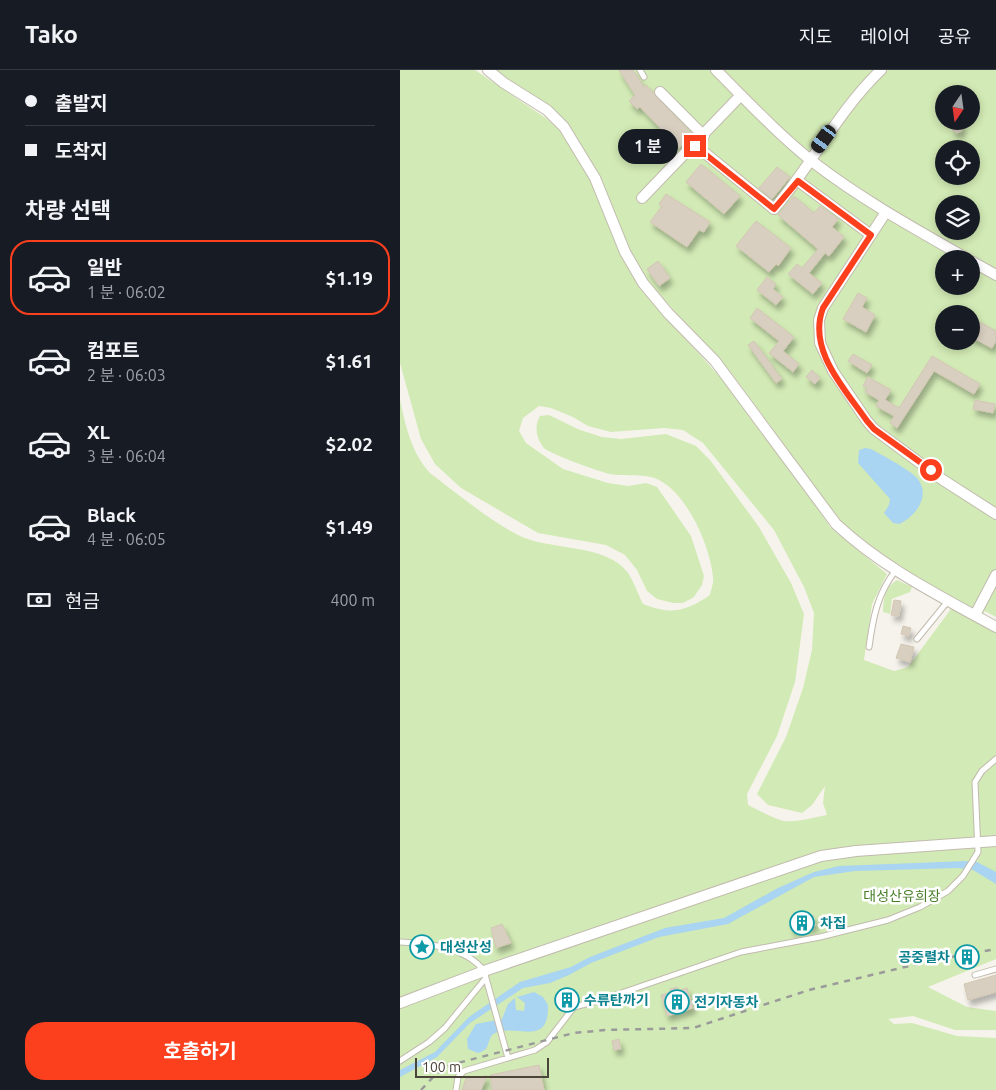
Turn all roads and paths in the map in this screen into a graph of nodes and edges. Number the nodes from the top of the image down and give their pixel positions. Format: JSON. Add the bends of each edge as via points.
{"nodes":[{"id":1,"x":488,"y":70,"type":"edge"},
{"id":2,"x":640,"y":70,"type":"edge"},
{"id":3,"x":716,"y":70,"type":"edge"},
{"id":4,"x":881,"y":70,"type":"edge"},
{"id":5,"x":644,"y":77,"type":"dead end"},
{"id":6,"x":660,"y":92,"type":"dead end"},
{"id":7,"x":741,"y":95,"type":"junction"},
{"id":8,"x":704,"y":136,"type":"junction"},
{"id":9,"x":695,"y":146,"type":"junction"},
{"id":10,"x":811,"y":160,"type":"junction"},
{"id":11,"x":798,"y":181,"type":"junction"},
{"id":12,"x":642,"y":198,"type":"dead end"},
{"id":13,"x":886,"y":212,"type":"junction"},
{"id":14,"x":871,"y":235,"type":"junction"},
{"id":15,"x":952,"y":250,"type":"edge"},
{"id":16,"x":980,"y":266,"type":"edge"},
{"id":17,"x":996,"y":275,"type":"edge"},
{"id":18,"x":996,"y":514,"type":"edge"},
{"id":19,"x":896,"y":570,"type":"junction"},
{"id":20,"x":996,"y":574,"type":"edge"},
{"id":21,"x":948,"y":600,"type":"junction"},
{"id":22,"x":975,"y":615,"type":"junction"},
{"id":23,"x":996,"y":626,"type":"edge"},
{"id":24,"x":917,"y":639,"type":"dead end"},
{"id":25,"x":870,"y":647,"type":"dead end"},
{"id":26,"x":996,"y":759,"type":"edge"},
{"id":27,"x":996,"y":841,"type":"edge"},
{"id":28,"x":979,"y":842,"type":"junction"},
{"id":29,"x":400,"y":942,"type":"edge"},
{"id":30,"x":996,"y":969,"type":"edge"},
{"id":31,"x":484,"y":975,"type":"junction"},
{"id":32,"x":975,"y":975,"type":"dead end"},
{"id":33,"x":400,"y":1003,"type":"edge"},
{"id":34,"x":508,"y":1058,"type":"junction"},
{"id":35,"x":400,"y":1061,"type":"edge"},
{"id":36,"x":456,"y":1090,"type":"edge"}],
"edges":[{"from":1,"to":19,"type":"street","via":[[547,110],[564,128],[587,163],[625,252],[643,283],[715,361],[823,510],[846,534]]},
{"from":2,"to":5,"type":"lane"},
{"from":3,"to":7,"type":"street"},
{"from":4,"to":10,"type":"street","via":[[838,121]]},
{"from":6,"to":8,"type":"street"},
{"from":7,"to":8,"type":"street"},
{"from":7,"to":10,"type":"street"},
{"from":8,"to":9,"type":"street"},
{"from":9,"to":11,"type":"street","via":[[774,209]]},
{"from":9,"to":12,"type":"street"},
{"from":10,"to":11,"type":"street"},
{"from":10,"to":13,"type":"street"},
{"from":11,"to":14,"type":"street"},
{"from":13,"to":14,"type":"street"},
{"from":13,"to":15,"type":"street"},
{"from":14,"to":18,"type":"street","via":[[823,308],[819,320],[820,343],[832,371],[874,429]]},
{"from":16,"to":17,"type":"street"},
{"from":19,"to":21,"type":"street","via":[[915,584]]},
{"from":19,"to":25,"type":"lane","via":[[878,598]]},
{"from":20,"to":22,"type":"street"},
{"from":21,"to":22,"type":"street"},
{"from":21,"to":24,"type":"lane"},
{"from":22,"to":23,"type":"street"},
{"from":26,"to":28,"type":"lane","via":[[975,782]]},
{"from":27,"to":28,"type":"street"},
{"from":28,"to":31,"type":"street","via":[[821,856]]},
{"from":28,"to":34,"type":"lane","via":[[978,852],[968,869],[948,891],[920,907],[888,920],[741,952],[574,1007],[547,1042],[535,1050]]},
{"from":29,"to":31,"type":"lane","via":[[430,944],[477,961]]},
{"from":30,"to":32,"type":"lane"},
{"from":31,"to":33,"type":"street"},
{"from":31,"to":34,"type":"lane"},
{"from":31,"to":35,"type":"lane","via":[[445,1028]]},
{"from":34,"to":36,"type":"lane","via":[[464,1071],[458,1077]]}]}
